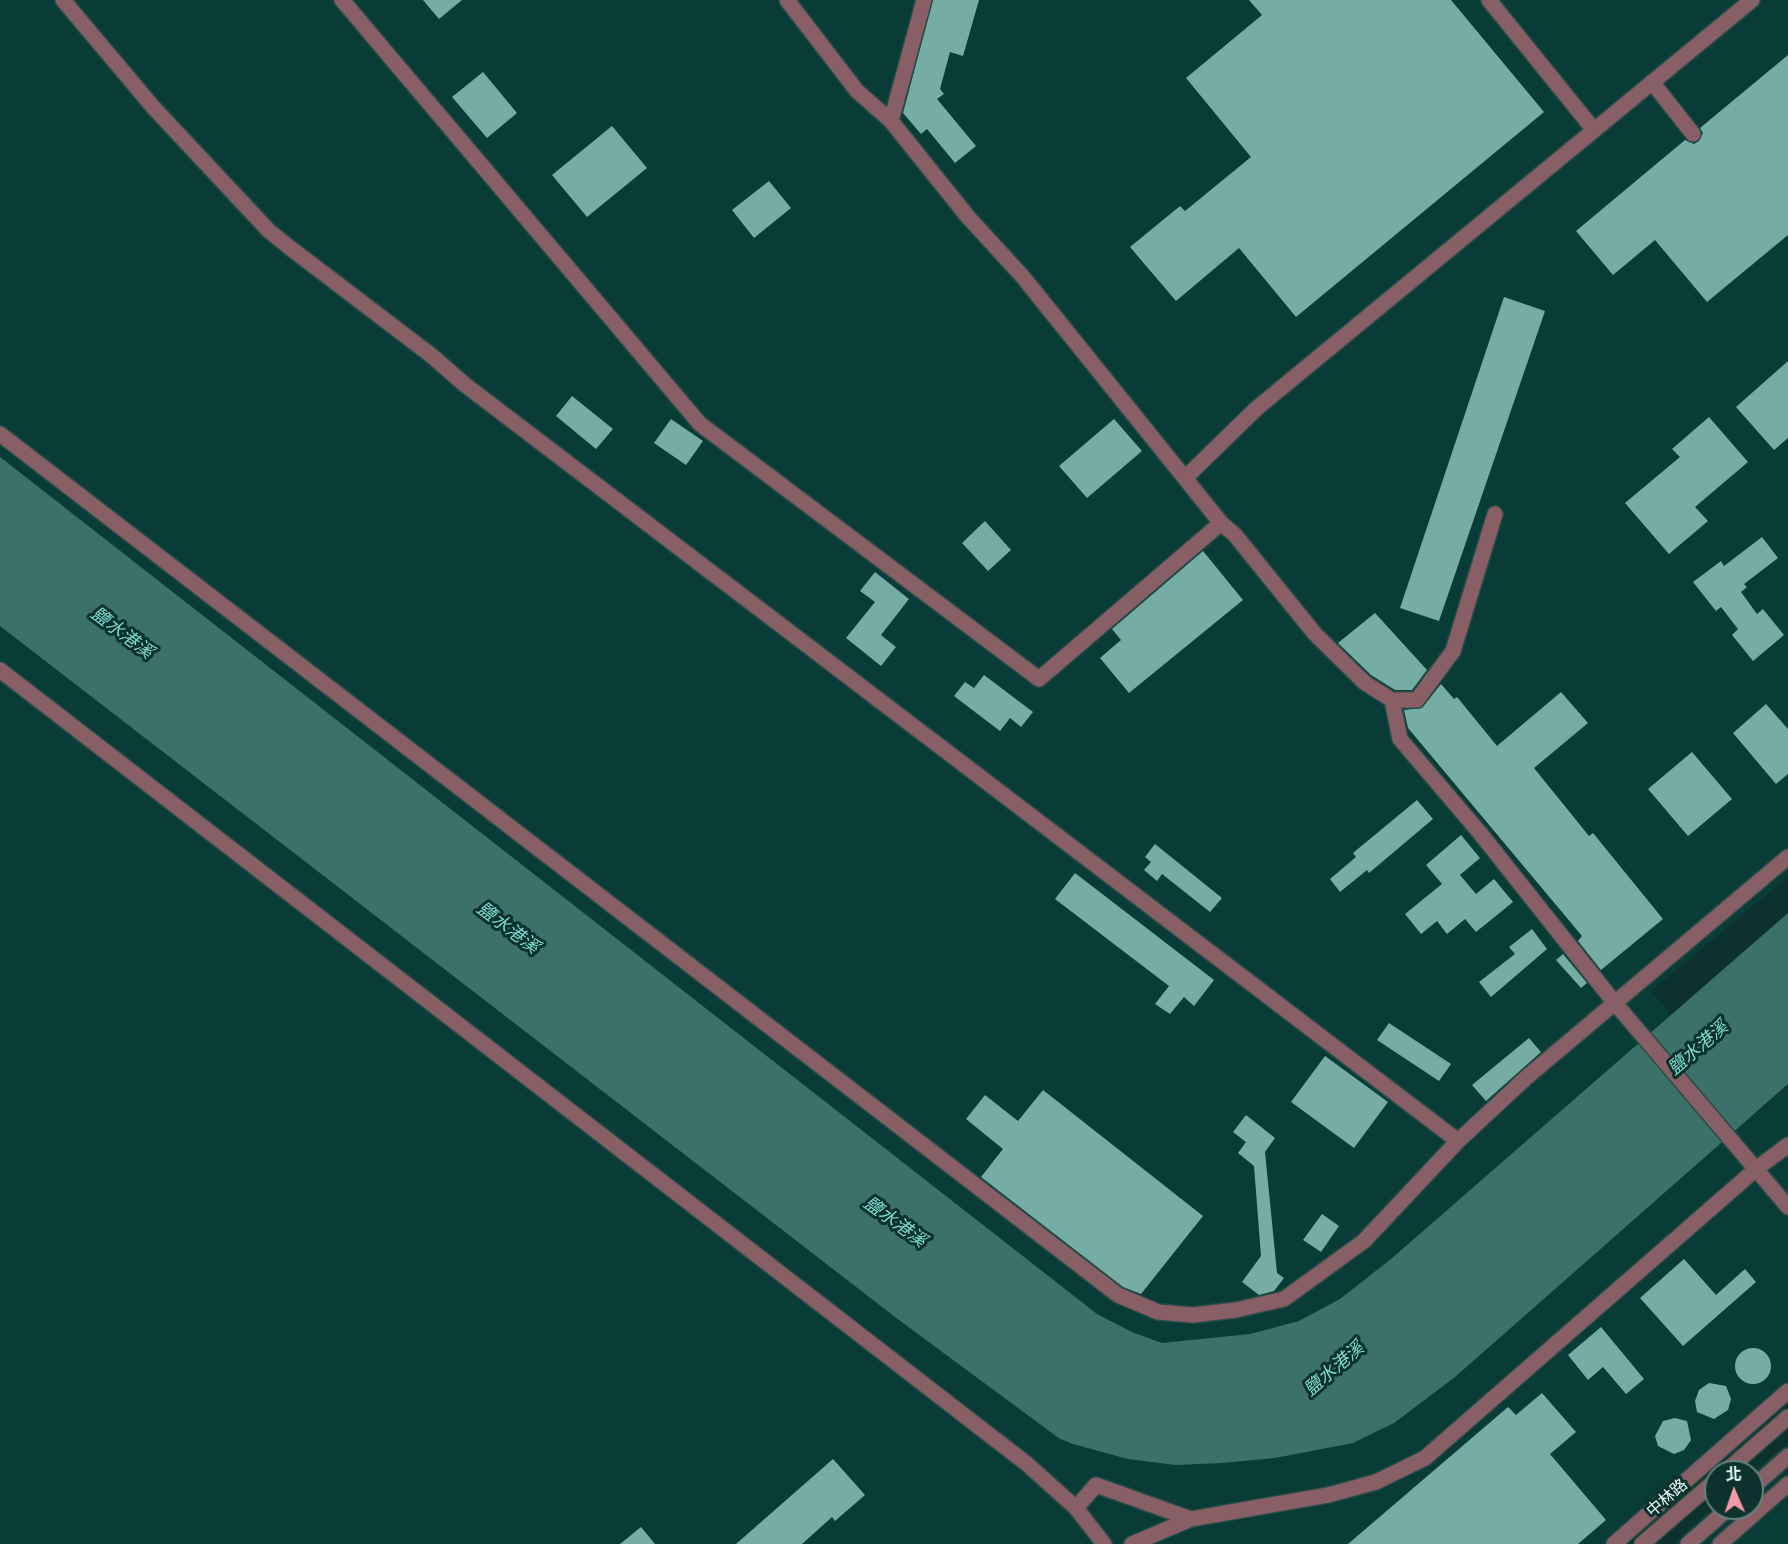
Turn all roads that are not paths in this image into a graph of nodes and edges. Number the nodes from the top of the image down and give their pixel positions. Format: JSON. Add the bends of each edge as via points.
{"nodes":[{"id":1,"x":63,"y":0,"type":"edge"},
{"id":2,"x":342,"y":0,"type":"edge"},
{"id":3,"x":787,"y":0,"type":"edge"},
{"id":4,"x":924,"y":0,"type":"edge"},
{"id":5,"x":1490,"y":0,"type":"edge"},
{"id":6,"x":1752,"y":0,"type":"edge"},
{"id":7,"x":1652,"y":82,"type":"junction"},
{"id":8,"x":891,"y":121,"type":"junction"},
{"id":9,"x":1594,"y":130,"type":"junction"},
{"id":10,"x":1693,"y":134,"type":"dead end"},
{"id":11,"x":0,"y":434,"type":"edge"},
{"id":12,"x":1186,"y":477,"type":"junction"},
{"id":13,"x":1495,"y":514,"type":"dead end"},
{"id":14,"x":1221,"y":523,"type":"junction"},
{"id":15,"x":0,"y":670,"type":"edge"},
{"id":16,"x":1392,"y":700,"type":"junction"},
{"id":17,"x":1788,"y":857,"type":"edge"},
{"id":18,"x":1614,"y":1002,"type":"junction"},
{"id":19,"x":1458,"y":1141,"type":"junction"},
{"id":20,"x":1788,"y":1145,"type":"edge"},
{"id":21,"x":1756,"y":1169,"type":"junction"},
{"id":22,"x":1788,"y":1208,"type":"edge"},
{"id":23,"x":1788,"y":1391,"type":"edge"},
{"id":24,"x":1788,"y":1417,"type":"edge"},
{"id":25,"x":1788,"y":1456,"type":"edge"},
{"id":26,"x":1739,"y":1460,"type":"edge"},
{"id":27,"x":1764,"y":1477,"type":"edge"},
{"id":28,"x":1788,"y":1484,"type":"edge"},
{"id":29,"x":1704,"y":1490,"type":"edge"},
{"id":30,"x":1076,"y":1508,"type":"junction"},
{"id":31,"x":1191,"y":1519,"type":"junction"},
{"id":32,"x":1715,"y":1520,"type":"edge"},
{"id":33,"x":1104,"y":1544,"type":"edge"},
{"id":34,"x":1132,"y":1544,"type":"edge"},
{"id":35,"x":1614,"y":1544,"type":"edge"},
{"id":36,"x":1642,"y":1544,"type":"edge"},
{"id":37,"x":1688,"y":1544,"type":"edge"},
{"id":38,"x":1720,"y":1544,"type":"edge"}],
"edges":[{"from":1,"to":19,"type":"street","via":[[153,106],[269,231],[511,420]]},
{"from":2,"to":14,"type":"street","via":[[700,424],[1039,679]]},
{"from":3,"to":8,"type":"street","via":[[857,91]]},
{"from":4,"to":8,"type":"street"},
{"from":5,"to":9,"type":"street"},
{"from":6,"to":7,"type":"street"},
{"from":7,"to":9,"type":"street"},
{"from":7,"to":10,"type":"street"},
{"from":8,"to":12,"type":"street"},
{"from":9,"to":12,"type":"street","via":[[1257,408]]},
{"from":11,"to":19,"type":"street","via":[[1118,1295],[1158,1312],[1193,1315],[1284,1299],[1364,1241]]},
{"from":12,"to":14,"type":"street"},
{"from":13,"to":16,"type":"street","via":[[1453,651],[1417,700]]},
{"from":14,"to":16,"type":"street","via":[[1315,634],[1365,683]]},
{"from":15,"to":30,"type":"street","via":[[929,1386]]},
{"from":16,"to":18,"type":"street","via":[[1400,739]]},
{"from":17,"to":18,"type":"street"},
{"from":18,"to":19,"type":"street"},
{"from":18,"to":21,"type":"street"},
{"from":20,"to":21,"type":"street"},
{"from":21,"to":22,"type":"street"},
{"from":21,"to":31,"type":"street","via":[[1425,1458],[1376,1482],[1338,1492]]},
{"from":23,"to":35,"type":"street"},
{"from":24,"to":26,"type":"street"},
{"from":25,"to":27,"type":"street"},
{"from":28,"to":38,"type":"street"},
{"from":29,"to":36,"type":"street","name":"中林路"},
{"from":30,"to":31,"type":"street","via":[[1096,1485]]},
{"from":30,"to":33,"type":"street"},
{"from":31,"to":34,"type":"street"},
{"from":32,"to":37,"type":"street"}]}
